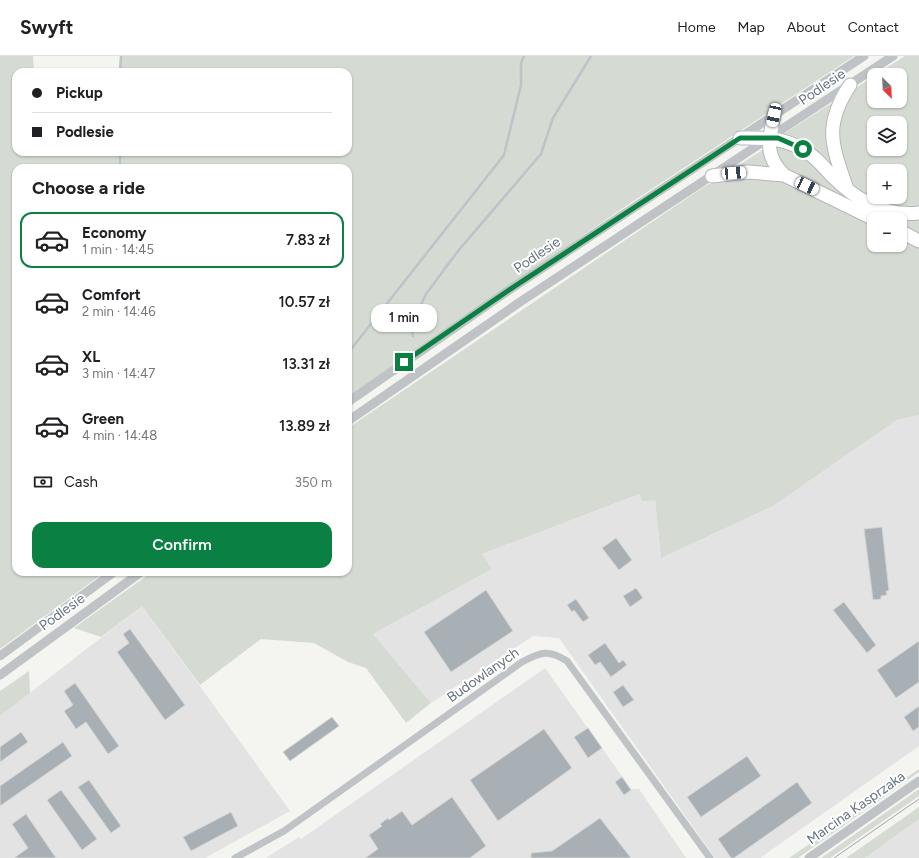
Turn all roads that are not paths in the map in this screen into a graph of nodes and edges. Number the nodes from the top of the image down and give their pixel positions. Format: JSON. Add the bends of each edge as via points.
{"nodes":[{"id":1,"x":864,"y":56,"type":"edge"},
{"id":2,"x":893,"y":56,"type":"edge"},
{"id":3,"x":850,"y":85,"type":"junction"},
{"id":4,"x":774,"y":115,"type":"junction"},
{"id":5,"x":740,"y":138,"type":"junction"},
{"id":6,"x":769,"y":138,"type":"junction"},
{"id":7,"x":712,"y":176,"type":"junction"},
{"id":8,"x":784,"y":176,"type":"junction"},
{"id":9,"x":847,"y":189,"type":"junction"},
{"id":10,"x":919,"y":213,"type":"edge"},
{"id":11,"x":867,"y":216,"type":"edge"},
{"id":12,"x":907,"y":235,"type":"edge"},
{"id":13,"x":919,"y":241,"type":"edge"},
{"id":14,"x":352,"y":399,"type":"edge"},
{"id":15,"x":352,"y":418,"type":"edge"},
{"id":16,"x":109,"y":576,"type":"edge"},
{"id":17,"x":136,"y":576,"type":"edge"},
{"id":18,"x":0,"y":656,"type":"edge"},
{"id":19,"x":0,"y":675,"type":"edge"},
{"id":20,"x":919,"y":781,"type":"edge"},
{"id":21,"x":234,"y":858,"type":"edge"},
{"id":22,"x":710,"y":858,"type":"edge"},
{"id":23,"x":809,"y":858,"type":"edge"}],
"edges":[{"from":1,"to":4,"type":"street","name":"Podlesie"},
{"from":2,"to":3,"type":"street","name":"Podlesie"},
{"from":3,"to":6,"type":"street","name":"Podlesie"},
{"from":3,"to":9,"type":"highway","via":[[837,106],[833,125],[835,152]]},
{"from":4,"to":5,"type":"street","name":"Podlesie"},
{"from":4,"to":6,"type":"highway"},
{"from":5,"to":6,"type":"highway"},
{"from":5,"to":14,"type":"street","name":"Podlesie","via":[[509,290]]},
{"from":6,"to":7,"type":"street","name":"Podlesie"},
{"from":6,"to":8,"type":"highway","via":[[768,146],[773,161]]},
{"from":6,"to":9,"type":"highway","via":[[778,138],[803,149]]},
{"from":7,"to":8,"type":"highway","via":[[748,172]]},
{"from":7,"to":15,"type":"street","name":"Podlesie","via":[[520,302]]},
{"from":8,"to":11,"type":"highway"},
{"from":9,"to":10,"type":"highway","via":[[861,201],[880,210],[900,214]]},
{"from":12,"to":13,"type":"highway"},
{"from":16,"to":18,"type":"street","name":"Podlesie"},
{"from":17,"to":19,"type":"street","name":"Podlesie"},
{"from":20,"to":23,"type":"street","name":"Marcina Kasprzaka"},
{"from":21,"to":22,"type":"street","name":"Budowlanych","via":[[284,831],[522,662],[546,652],[567,661]]}]}
